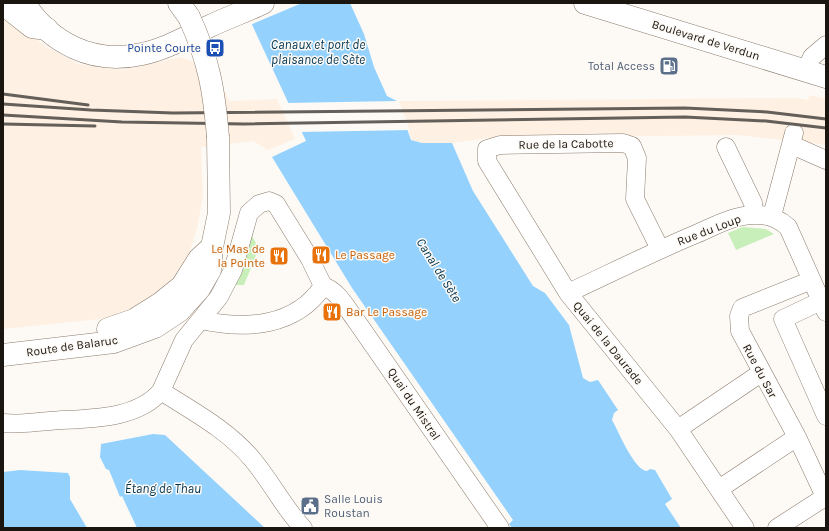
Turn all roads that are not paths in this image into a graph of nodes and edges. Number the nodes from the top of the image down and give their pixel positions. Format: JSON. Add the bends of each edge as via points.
{"nodes":[{"id":1,"x":24,"y":3,"type":"edge"},
{"id":2,"x":42,"y":3,"type":"edge"},
{"id":3,"x":263,"y":3,"type":"edge"},
{"id":4,"x":585,"y":3,"type":"edge"},
{"id":5,"x":636,"y":3,"type":"edge"},
{"id":6,"x":3,"y":4,"type":"edge"},
{"id":7,"x":184,"y":10,"type":"edge"},
{"id":8,"x":47,"y":28,"type":"junction"},
{"id":9,"x":818,"y":58,"type":"edge"},
{"id":10,"x":826,"y":77,"type":"edge"},
{"id":11,"x":726,"y":147,"type":"dead end"},
{"id":12,"x":487,"y":149,"type":"joint"},
{"id":13,"x":826,"y":160,"type":"edge"},
{"id":14,"x":754,"y":214,"type":"junction"},
{"id":15,"x":772,"y":216,"type":"junction"},
{"id":16,"x":212,"y":247,"type":"junction"},
{"id":17,"x":660,"y":249,"type":"junction"},
{"id":18,"x":812,"y":280,"type":"junction"},
{"id":19,"x":323,"y":286,"type":"junction"},
{"id":20,"x":568,"y":293,"type":"junction"},
{"id":21,"x":824,"y":306,"type":"edge"},
{"id":22,"x":201,"y":320,"type":"junction"},
{"id":23,"x":3,"y":340,"type":"edge"},
{"id":24,"x":3,"y":355,"type":"edge"},
{"id":25,"x":761,"y":373,"type":"junction"},
{"id":26,"x":161,"y":391,"type":"junction"},
{"id":27,"x":826,"y":416,"type":"edge"},
{"id":28,"x":3,"y":423,"type":"edge"},
{"id":29,"x":678,"y":429,"type":"junction"},
{"id":30,"x":797,"y":437,"type":"junction"},
{"id":31,"x":719,"y":489,"type":"junction"},
{"id":32,"x":826,"y":498,"type":"edge"},
{"id":33,"x":303,"y":528,"type":"edge"},
{"id":34,"x":500,"y":528,"type":"edge"},
{"id":35,"x":745,"y":528,"type":"edge"},
{"id":36,"x":777,"y":528,"type":"edge"}],
"edges":[{"from":1,"to":8,"type":"main road","via":[[30,13]]},
{"from":2,"to":8,"type":"main road"},
{"from":3,"to":8,"type":"main road","via":[[141,55],[101,56],[83,52],[63,44]]},
{"from":4,"to":9,"type":"main road","name":"Boulevard de Verdun"},
{"from":5,"to":9,"type":"main road","name":"Boulevard de Verdun"},
{"from":6,"to":8,"type":"main road","via":[[32,27]]},
{"from":7,"to":16,"type":"main road","name":"Route de Balaruc","bridge":true,"via":[[208,64],[215,102],[219,213]]},
{"from":9,"to":10,"type":"main road","name":"Boulevard de Verdun"},
{"from":11,"to":14,"type":"street","via":[[753,203]]},
{"from":12,"to":17,"type":"street","name":"Rue de la Cabotte","via":[[500,145],[623,143],[632,146],[637,158],[635,199]]},
{"from":12,"to":20,"type":"street","name":"Quai de la Daurade","via":[[487,161]]},
{"from":13,"to":15,"type":"street","via":[[793,139]]},
{"from":14,"to":15,"type":"street","name":"Rue du Loup"},
{"from":14,"to":17,"type":"street","name":"Rue du Loup","via":[[734,218]]},
{"from":15,"to":18,"type":"street","name":"Rue du Loup","via":[[788,227]]},
{"from":16,"to":23,"type":"main road","name":"Route de Balaruc","via":[[199,259],[182,286],[134,320],[96,333]]},
{"from":16,"to":24,"type":"main road","name":"Route de Balaruc","via":[[210,270],[198,289],[179,310],[155,327],[114,342]]},
{"from":17,"to":20,"type":"street","name":"Rue du Loup"},
{"from":18,"to":21,"type":"street","name":"Rue du Loup"},
{"from":18,"to":25,"type":"street","name":"Rue du Sar","via":[[742,308],[738,316],[740,331]]},
{"from":19,"to":22,"type":"street","via":[[315,297],[279,320],[252,325],[224,325]]},
{"from":19,"to":22,"type":"street","via":[[310,259],[276,204],[269,201],[259,204],[250,213],[233,270],[219,297]]},
{"from":19,"to":34,"type":"street","name":"Quai du Mistral","via":[[336,293]]},
{"from":20,"to":29,"type":"street","name":"Quai de la Daurade"},
{"from":21,"to":27,"type":"street","via":[[783,319]]},
{"from":22,"to":26,"type":"street","via":[[184,340]]},
{"from":25,"to":29,"type":"street"},
{"from":25,"to":30,"type":"street","name":"Rue du Sar"},
{"from":26,"to":28,"type":"street","via":[[141,407],[117,415]]},
{"from":26,"to":33,"type":"street","via":[[209,422],[241,447]]},
{"from":29,"to":31,"type":"street","name":"Quai de la Daurade"},
{"from":30,"to":31,"type":"street"},
{"from":30,"to":32,"type":"street","name":"Rue du Sar"},
{"from":31,"to":35,"type":"street","name":"Quai de la Daurade"},
{"from":32,"to":36,"type":"street"}]}
